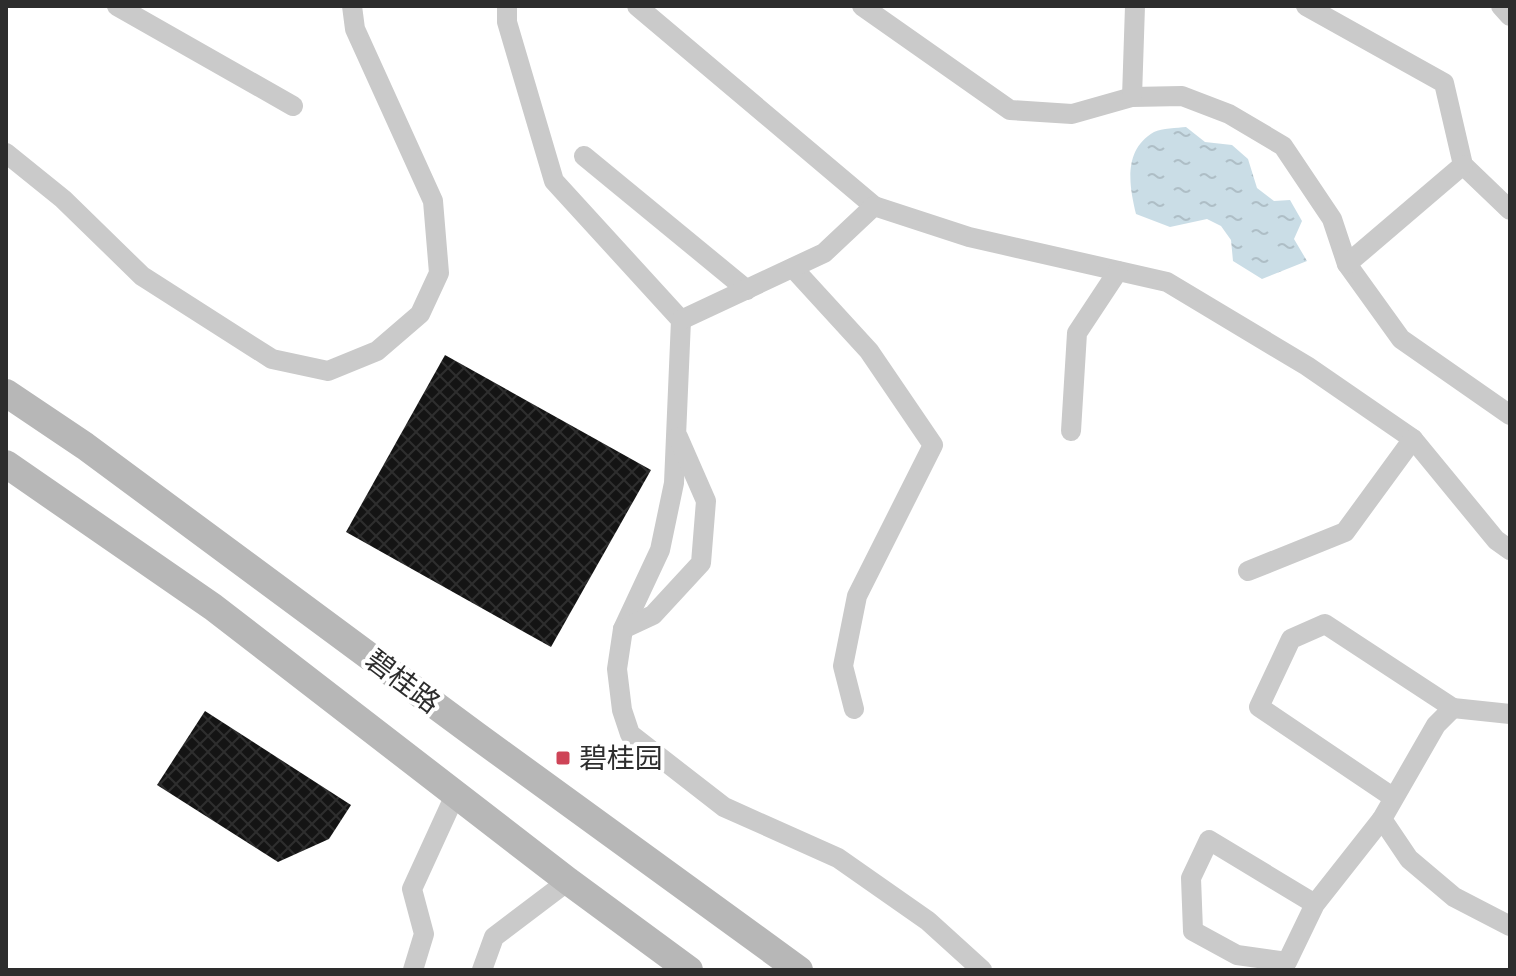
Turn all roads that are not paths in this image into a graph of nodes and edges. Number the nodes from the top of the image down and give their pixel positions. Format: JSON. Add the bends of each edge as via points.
{"nodes":[{"id":1,"x":117,"y":6,"type":"edge"},
{"id":2,"x":352,"y":6,"type":"edge"},
{"id":3,"x":507,"y":6,"type":"edge"},
{"id":4,"x":637,"y":6,"type":"edge"},
{"id":5,"x":862,"y":6,"type":"edge"},
{"id":6,"x":1135,"y":6,"type":"edge"},
{"id":7,"x":1306,"y":6,"type":"edge"},
{"id":8,"x":1501,"y":6,"type":"edge"},
{"id":9,"x":1510,"y":16,"type":"edge"},
{"id":10,"x":1132,"y":97,"type":"junction"},
{"id":11,"x":293,"y":106,"type":"dead end"},
{"id":12,"x":6,"y":153,"type":"edge"},
{"id":13,"x":584,"y":156,"type":"dead end"},
{"id":14,"x":1463,"y":165,"type":"junction"},
{"id":15,"x":874,"y":206,"type":"junction"},
{"id":16,"x":1510,"y":210,"type":"edge"},
{"id":17,"x":1347,"y":264,"type":"junction"},
{"id":18,"x":793,"y":268,"type":"junction"},
{"id":19,"x":1118,"y":271,"type":"junction"},
{"id":20,"x":747,"y":290,"type":"junction"},
{"id":21,"x":681,"y":320,"type":"junction"},
{"id":22,"x":6,"y":393,"type":"edge"},
{"id":23,"x":1510,"y":415,"type":"edge"},
{"id":24,"x":1071,"y":431,"type":"dead end"},
{"id":25,"x":677,"y":433,"type":"junction"},
{"id":26,"x":1413,"y":439,"type":"junction"},
{"id":27,"x":6,"y":464,"type":"edge"},
{"id":28,"x":1510,"y":550,"type":"edge"},
{"id":29,"x":1248,"y":571,"type":"dead end"},
{"id":30,"x":623,"y":629,"type":"junction"},
{"id":31,"x":1453,"y":708,"type":"junction"},
{"id":32,"x":854,"y":709,"type":"dead end"},
{"id":33,"x":1510,"y":714,"type":"edge"},
{"id":34,"x":456,"y":793,"type":"junction"},
{"id":35,"x":1394,"y":798,"type":"junction"},
{"id":36,"x":1382,"y":819,"type":"junction"},
{"id":37,"x":568,"y":881,"type":"junction"},
{"id":38,"x":1315,"y":904,"type":"junction"},
{"id":39,"x":1510,"y":926,"type":"edge"},
{"id":40,"x":413,"y":970,"type":"edge"},
{"id":41,"x":482,"y":970,"type":"edge"},
{"id":42,"x":689,"y":970,"type":"edge"},
{"id":43,"x":799,"y":970,"type":"edge"},
{"id":44,"x":982,"y":970,"type":"edge"}],
"edges":[{"from":1,"to":11,"type":"street"},
{"from":2,"to":12,"type":"street","via":[[355,29],[433,201],[439,273],[420,314],[377,351],[328,371],[272,359],[142,276],[63,199]]},
{"from":3,"to":21,"type":"street","via":[[507,22],[554,181]]},
{"from":4,"to":15,"type":"street"},
{"from":5,"to":10,"type":"street","via":[[1010,110],[1072,114]]},
{"from":6,"to":10,"type":"street"},
{"from":7,"to":14,"type":"street","via":[[1444,83]]},
{"from":8,"to":9,"type":"street"},
{"from":10,"to":17,"type":"street","via":[[1182,96],[1229,114],[1283,146],[1332,219]]},
{"from":13,"to":20,"type":"street"},
{"from":14,"to":16,"type":"street"},
{"from":14,"to":17,"type":"street"},
{"from":15,"to":18,"type":"street","via":[[824,253]]},
{"from":15,"to":19,"type":"street","via":[[969,237]]},
{"from":17,"to":23,"type":"street","via":[[1401,339]]},
{"from":18,"to":20,"type":"street"},
{"from":18,"to":32,"type":"street","via":[[869,351],[933,445],[857,596],[843,666]]},
{"from":19,"to":24,"type":"street","via":[[1077,333]]},
{"from":19,"to":26,"type":"street","via":[[1167,282],[1307,366]]},
{"from":20,"to":21,"type":"street"},
{"from":21,"to":25,"type":"street"},
{"from":22,"to":43,"type":"street","name":"碧桂路"},
{"from":25,"to":30,"type":"street","via":[[674,483],[660,550]]},
{"from":25,"to":30,"type":"street","via":[[706,501],[701,563],[653,615]]},
{"from":26,"to":28,"type":"street"},
{"from":26,"to":29,"type":"street","via":[[1345,532]]},
{"from":27,"to":34,"type":"street","name":"碧桂路","via":[[213,607]]},
{"from":30,"to":44,"type":"street","via":[[617,669],[630,734],[724,807],[838,858],[928,921]]},
{"from":31,"to":33,"type":"street"},
{"from":31,"to":35,"type":"street","via":[[1436,725]]},
{"from":31,"to":35,"type":"street","via":[[1325,624],[1291,639],[1259,707]]},
{"from":34,"to":37,"type":"street","name":"碧桂路"},
{"from":34,"to":40,"type":"street","via":[[412,889],[424,934]]},
{"from":35,"to":36,"type":"street"},
{"from":36,"to":38,"type":"street"},
{"from":36,"to":39,"type":"street","via":[[1409,859],[1454,897]]},
{"from":37,"to":41,"type":"street","via":[[494,937]]},
{"from":37,"to":42,"type":"street","name":"碧桂路"},
{"from":38,"to":38,"type":"street","via":[[1287,962],[1237,955],[1193,931],[1191,878],[1209,840]]}]}
